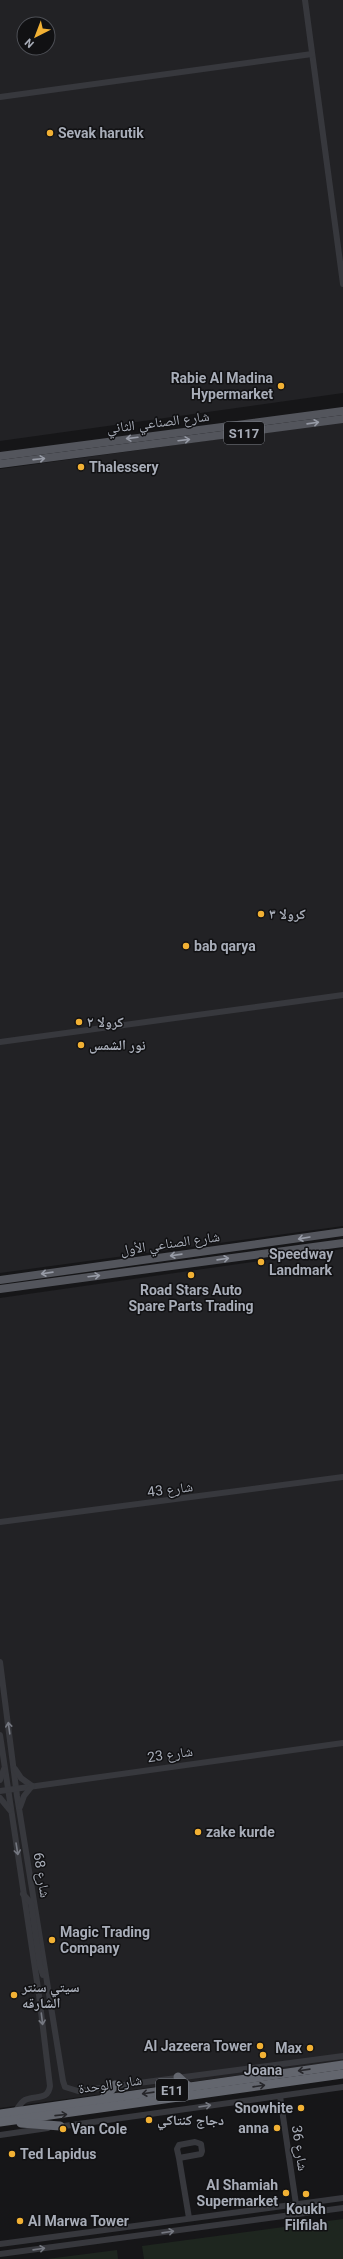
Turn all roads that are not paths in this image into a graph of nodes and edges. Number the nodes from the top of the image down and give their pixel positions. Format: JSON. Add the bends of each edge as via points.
{"nodes":[{"id":1,"x":305,"y":0,"type":"edge"},
{"id":2,"x":312,"y":54,"type":"junction"},
{"id":3,"x":0,"y":97,"type":"edge"},
{"id":4,"x":343,"y":284,"type":"edge"},
{"id":5,"x":343,"y":410,"type":"edge"},
{"id":6,"x":343,"y":419,"type":"edge"},
{"id":7,"x":0,"y":456,"type":"edge"},
{"id":8,"x":0,"y":464,"type":"edge"},
{"id":9,"x":343,"y":995,"type":"edge"},
{"id":10,"x":0,"y":1042,"type":"edge"},
{"id":11,"x":343,"y":1232,"type":"edge"},
{"id":12,"x":343,"y":1243,"type":"edge"},
{"id":13,"x":0,"y":1280,"type":"edge"},
{"id":14,"x":0,"y":1290,"type":"edge"},
{"id":15,"x":343,"y":1477,"type":"edge"},
{"id":16,"x":0,"y":1522,"type":"edge"},
{"id":17,"x":0,"y":1662,"type":"edge"},
{"id":18,"x":0,"y":1735,"type":"edge"},
{"id":19,"x":343,"y":1743,"type":"edge"},
{"id":20,"x":14,"y":1767,"type":"junction"},
{"id":21,"x":4,"y":1768,"type":"junction"},
{"id":22,"x":0,"y":1780,"type":"edge"},
{"id":23,"x":32,"y":1786,"type":"junction"},
{"id":24,"x":17,"y":1788,"type":"junction"},
{"id":25,"x":7,"y":1790,"type":"junction"},
{"id":26,"x":0,"y":1791,"type":"edge"},
{"id":27,"x":0,"y":1798,"type":"edge"},
{"id":28,"x":19,"y":1810,"type":"junction"},
{"id":29,"x":10,"y":1811,"type":"junction"},
{"id":30,"x":23,"y":1894,"type":"junction"},
{"id":31,"x":46,"y":1978,"type":"junction"},
{"id":32,"x":44,"y":2042,"type":"junction"},
{"id":33,"x":57,"y":2042,"type":"junction"},
{"id":34,"x":343,"y":2056,"type":"edge"},
{"id":35,"x":343,"y":2065,"type":"edge"},
{"id":36,"x":343,"y":2074,"type":"edge"},
{"id":37,"x":178,"y":2077,"type":"junction"},
{"id":38,"x":115,"y":2085,"type":"junction"},
{"id":39,"x":189,"y":2087,"type":"junction"},
{"id":40,"x":343,"y":2087,"type":"edge"},
{"id":41,"x":280,"y":2096,"type":"junction"},
{"id":42,"x":103,"y":2099,"type":"junction"},
{"id":43,"x":15,"y":2112,"type":"junction"},
{"id":44,"x":0,"y":2114,"type":"edge"},
{"id":45,"x":4,"y":2121,"type":"edge"},
{"id":46,"x":60,"y":2126,"type":"junction"},
{"id":47,"x":0,"y":2135,"type":"edge"},
{"id":48,"x":179,"y":2158,"type":"dead end"},
{"id":49,"x":343,"y":2198,"type":"edge"},
{"id":50,"x":343,"y":2203,"type":"edge"},
{"id":51,"x":296,"y":2204,"type":"junction"},
{"id":52,"x":343,"y":2208,"type":"edge"},
{"id":53,"x":322,"y":2210,"type":"junction"},
{"id":54,"x":189,"y":2218,"type":"junction"},
{"id":55,"x":0,"y":2244,"type":"edge"},
{"id":56,"x":0,"y":2254,"type":"edge"}],
"edges":[{"from":1,"to":2,"type":"street"},
{"from":2,"to":3,"type":"street"},
{"from":2,"to":4,"type":"street"},
{"from":5,"to":7,"type":"main road","name":"شارع الصناعي الثاني","number":"S117","one_way":true},
{"from":8,"to":6,"type":"main road","name":"شارع الصناعي الثاني","number":"S117","one_way":true},
{"from":9,"to":10,"type":"street"},
{"from":11,"to":13,"type":"main road","name":"شارع الصناعي الأول","one_way":true},
{"from":14,"to":12,"type":"main road","name":"شارع الصناعي الأول","one_way":true},
{"from":15,"to":16,"type":"street","name":"شارع 43","via":[[138,1506]]},
{"from":20,"to":17,"type":"street","name":"شارع 68","one_way":true},
{"from":18,"to":21,"type":"street","name":"شارع 68"},
{"from":19,"to":23,"type":"street","name":"شارع 23"},
{"from":20,"to":23,"type":"street","via":[[21,1778]]},
{"from":20,"to":24,"type":"street","name":"شارع 68"},
{"from":21,"to":22,"type":"street"},
{"from":21,"to":25,"type":"street","name":"شارع 68"},
{"from":23,"to":24,"type":"street","name":"شارع 23"},
{"from":23,"to":28,"type":"street","via":[[24,1796]]},
{"from":24,"to":25,"type":"street","name":"شارع 23"},
{"from":24,"to":28,"type":"street","name":"شارع 68"},
{"from":25,"to":26,"type":"street","name":"شارع 23"},
{"from":25,"to":29,"type":"street","name":"شارع 68"},
{"from":27,"to":29,"type":"street"},
{"from":28,"to":31,"type":"street","name":"شارع 68"},
{"from":29,"to":30,"type":"street","name":"شارع 68","one_way":true},
{"from":30,"to":31,"type":"street","via":[[30,1904],[40,1966]]},
{"from":30,"to":32,"type":"street","name":"شارع 68","one_way":true},
{"from":31,"to":33,"type":"street","name":"شارع 68"},
{"from":32,"to":33,"type":"street","via":[[52,2053],[56,2050]]},
{"from":32,"to":43,"type":"street","name":"شارع 68","via":[[49,2092],[42,2097],[23,2101]]},
{"from":33,"to":38,"type":"street","name":"شارع 68","via":[[63,2083],[69,2089],[78,2091]]},
{"from":34,"to":37,"type":"street"},
{"from":35,"to":39,"type":"highway","name":"شارع الوحدة","number":"E11","one_way":true},
{"from":45,"to":36,"type":"highway","name":"شارع الوحدة","number":"E11","one_way":true},
{"from":37,"to":38,"type":"street"},
{"from":37,"to":39,"type":"highway"},
{"from":38,"to":42,"type":"highway"},
{"from":39,"to":42,"type":"highway","name":"شارع الوحدة","number":"E11","one_way":true},
{"from":40,"to":41,"type":"street"},
{"from":46,"to":41,"type":"street","one_way":true},
{"from":41,"to":51,"type":"street","name":"شارع 36"},
{"from":42,"to":43,"type":"highway","name":"شارع الوحدة","number":"E11"},
{"from":43,"to":44,"type":"highway","name":"شارع الوحدة","number":"E11"},
{"from":45,"to":46,"type":"highway"},
{"from":46,"to":47,"type":"street"},
{"from":48,"to":54,"type":"street"},
{"from":49,"to":51,"type":"street"},
{"from":50,"to":53,"type":"street"},
{"from":51,"to":54,"type":"street"},
{"from":52,"to":53,"type":"street"},
{"from":56,"to":53,"type":"street","one_way":true},
{"from":54,"to":55,"type":"street"}]}
